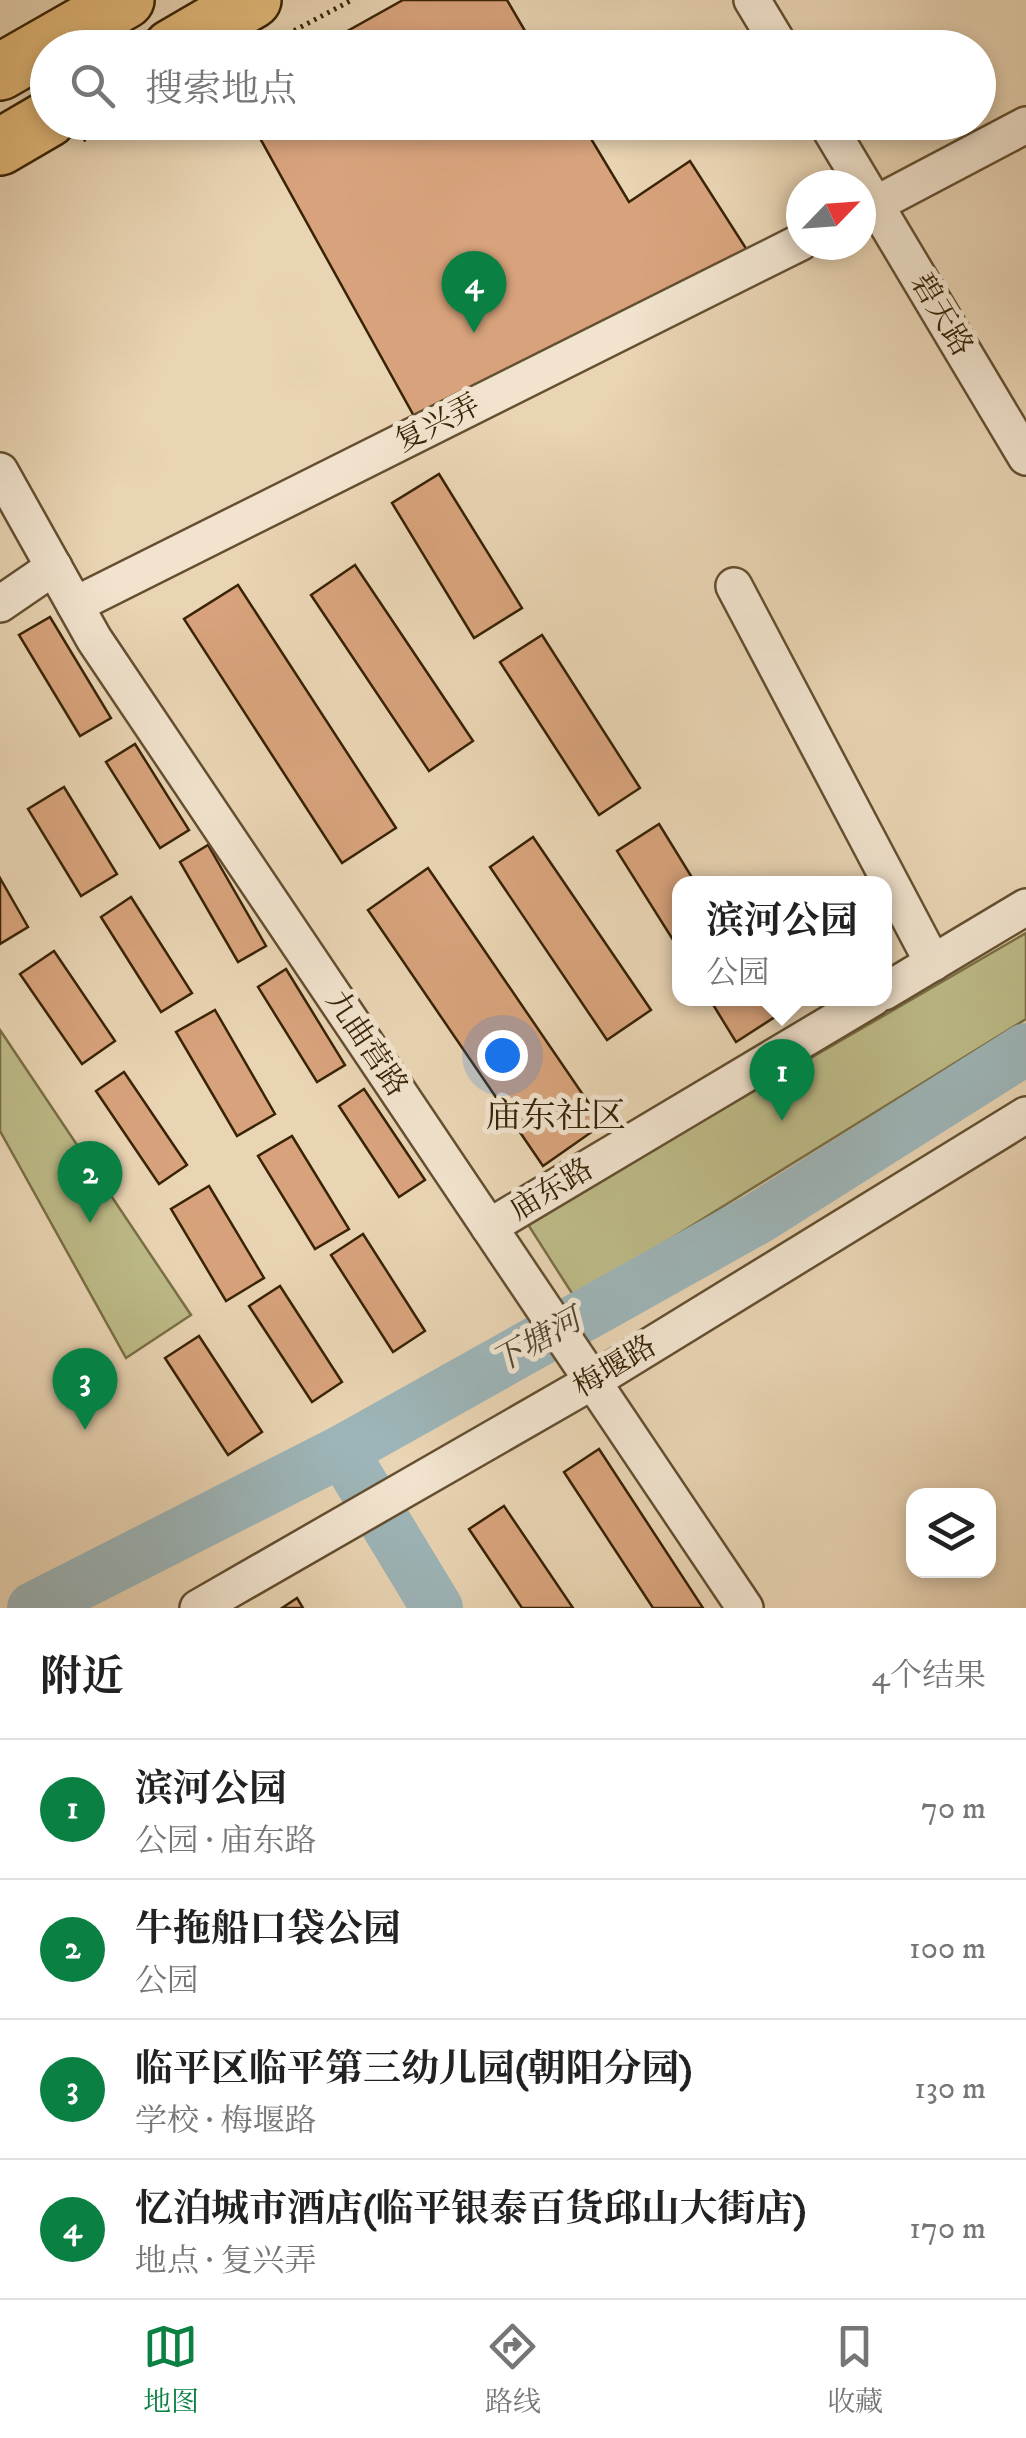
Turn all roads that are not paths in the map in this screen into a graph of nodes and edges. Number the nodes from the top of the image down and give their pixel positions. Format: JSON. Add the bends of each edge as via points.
{"nodes":[{"id":1,"x":126,"y":0,"type":"edge"},
{"id":2,"x":252,"y":0,"type":"edge"},
{"id":3,"x":752,"y":0,"type":"edge"},
{"id":4,"x":74,"y":30,"type":"edge"},
{"id":5,"x":201,"y":30,"type":"edge"},
{"id":6,"x":770,"y":30,"type":"edge"},
{"id":7,"x":30,"y":55,"type":"edge"},
{"id":8,"x":0,"y":72,"type":"edge"},
{"id":9,"x":1026,"y":125,"type":"edge"},
{"id":10,"x":30,"y":130,"type":"edge"},
{"id":11,"x":835,"y":140,"type":"edge"},
{"id":12,"x":0,"y":147,"type":"edge"},
{"id":13,"x":849,"y":170,"type":"edge"},
{"id":14,"x":876,"y":205,"type":"edge"},
{"id":15,"x":876,"y":222,"type":"edge"},
{"id":16,"x":786,"y":250,"type":"edge"},
{"id":17,"x":1026,"y":457,"type":"edge"},
{"id":18,"x":0,"y":471,"type":"edge"},
{"id":19,"x":54,"y":567,"type":"junction"},
{"id":20,"x":734,"y":586,"type":"dead end"},
{"id":21,"x":0,"y":604,"type":"edge"},
{"id":22,"x":75,"y":605,"type":"junction"},
{"id":23,"x":886,"y":876,"type":"edge"},
{"id":24,"x":892,"y":887,"type":"edge"},
{"id":25,"x":1026,"y":907,"type":"edge"},
{"id":26,"x":932,"y":963,"type":"junction"},
{"id":27,"x":892,"y":987,"type":"edge"},
{"id":28,"x":860,"y":1006,"type":"edge"},
{"id":29,"x":1026,"y":1115,"type":"edge"},
{"id":30,"x":494,"y":1234,"type":"junction"},
{"id":31,"x":592,"y":1380,"type":"junction"},
{"id":32,"x":198,"y":1608,"type":"edge"},
{"id":33,"x":745,"y":1608,"type":"edge"}],
"edges":[{"from":1,"to":4,"type":"main road"},
{"from":2,"to":5,"type":"main road"},
{"from":3,"to":6,"type":"street"},
{"from":7,"to":8,"type":"main road"},
{"from":9,"to":14,"type":"street"},
{"from":10,"to":12,"type":"main road"},
{"from":11,"to":13,"type":"street","name":"碧天路"},
{"from":15,"to":17,"type":"street","name":"碧天路"},
{"from":16,"to":22,"type":"street","name":"复兴弄"},
{"from":18,"to":19,"type":"street","name":"九曲营路"},
{"from":19,"to":21,"type":"street"},
{"from":19,"to":22,"type":"street","name":"九曲营路"},
{"from":20,"to":23,"type":"street"},
{"from":22,"to":30,"type":"street","name":"九曲营路"},
{"from":24,"to":26,"type":"street"},
{"from":25,"to":26,"type":"street"},
{"from":26,"to":27,"type":"street"},
{"from":28,"to":30,"type":"street","name":"庙东路"},
{"from":29,"to":31,"type":"street","name":"梅堰路"},
{"from":30,"to":31,"type":"street","name":"九曲营路"},
{"from":31,"to":32,"type":"street","name":"梅堰路"},
{"from":31,"to":33,"type":"street","name":"九曲营路"}]}
